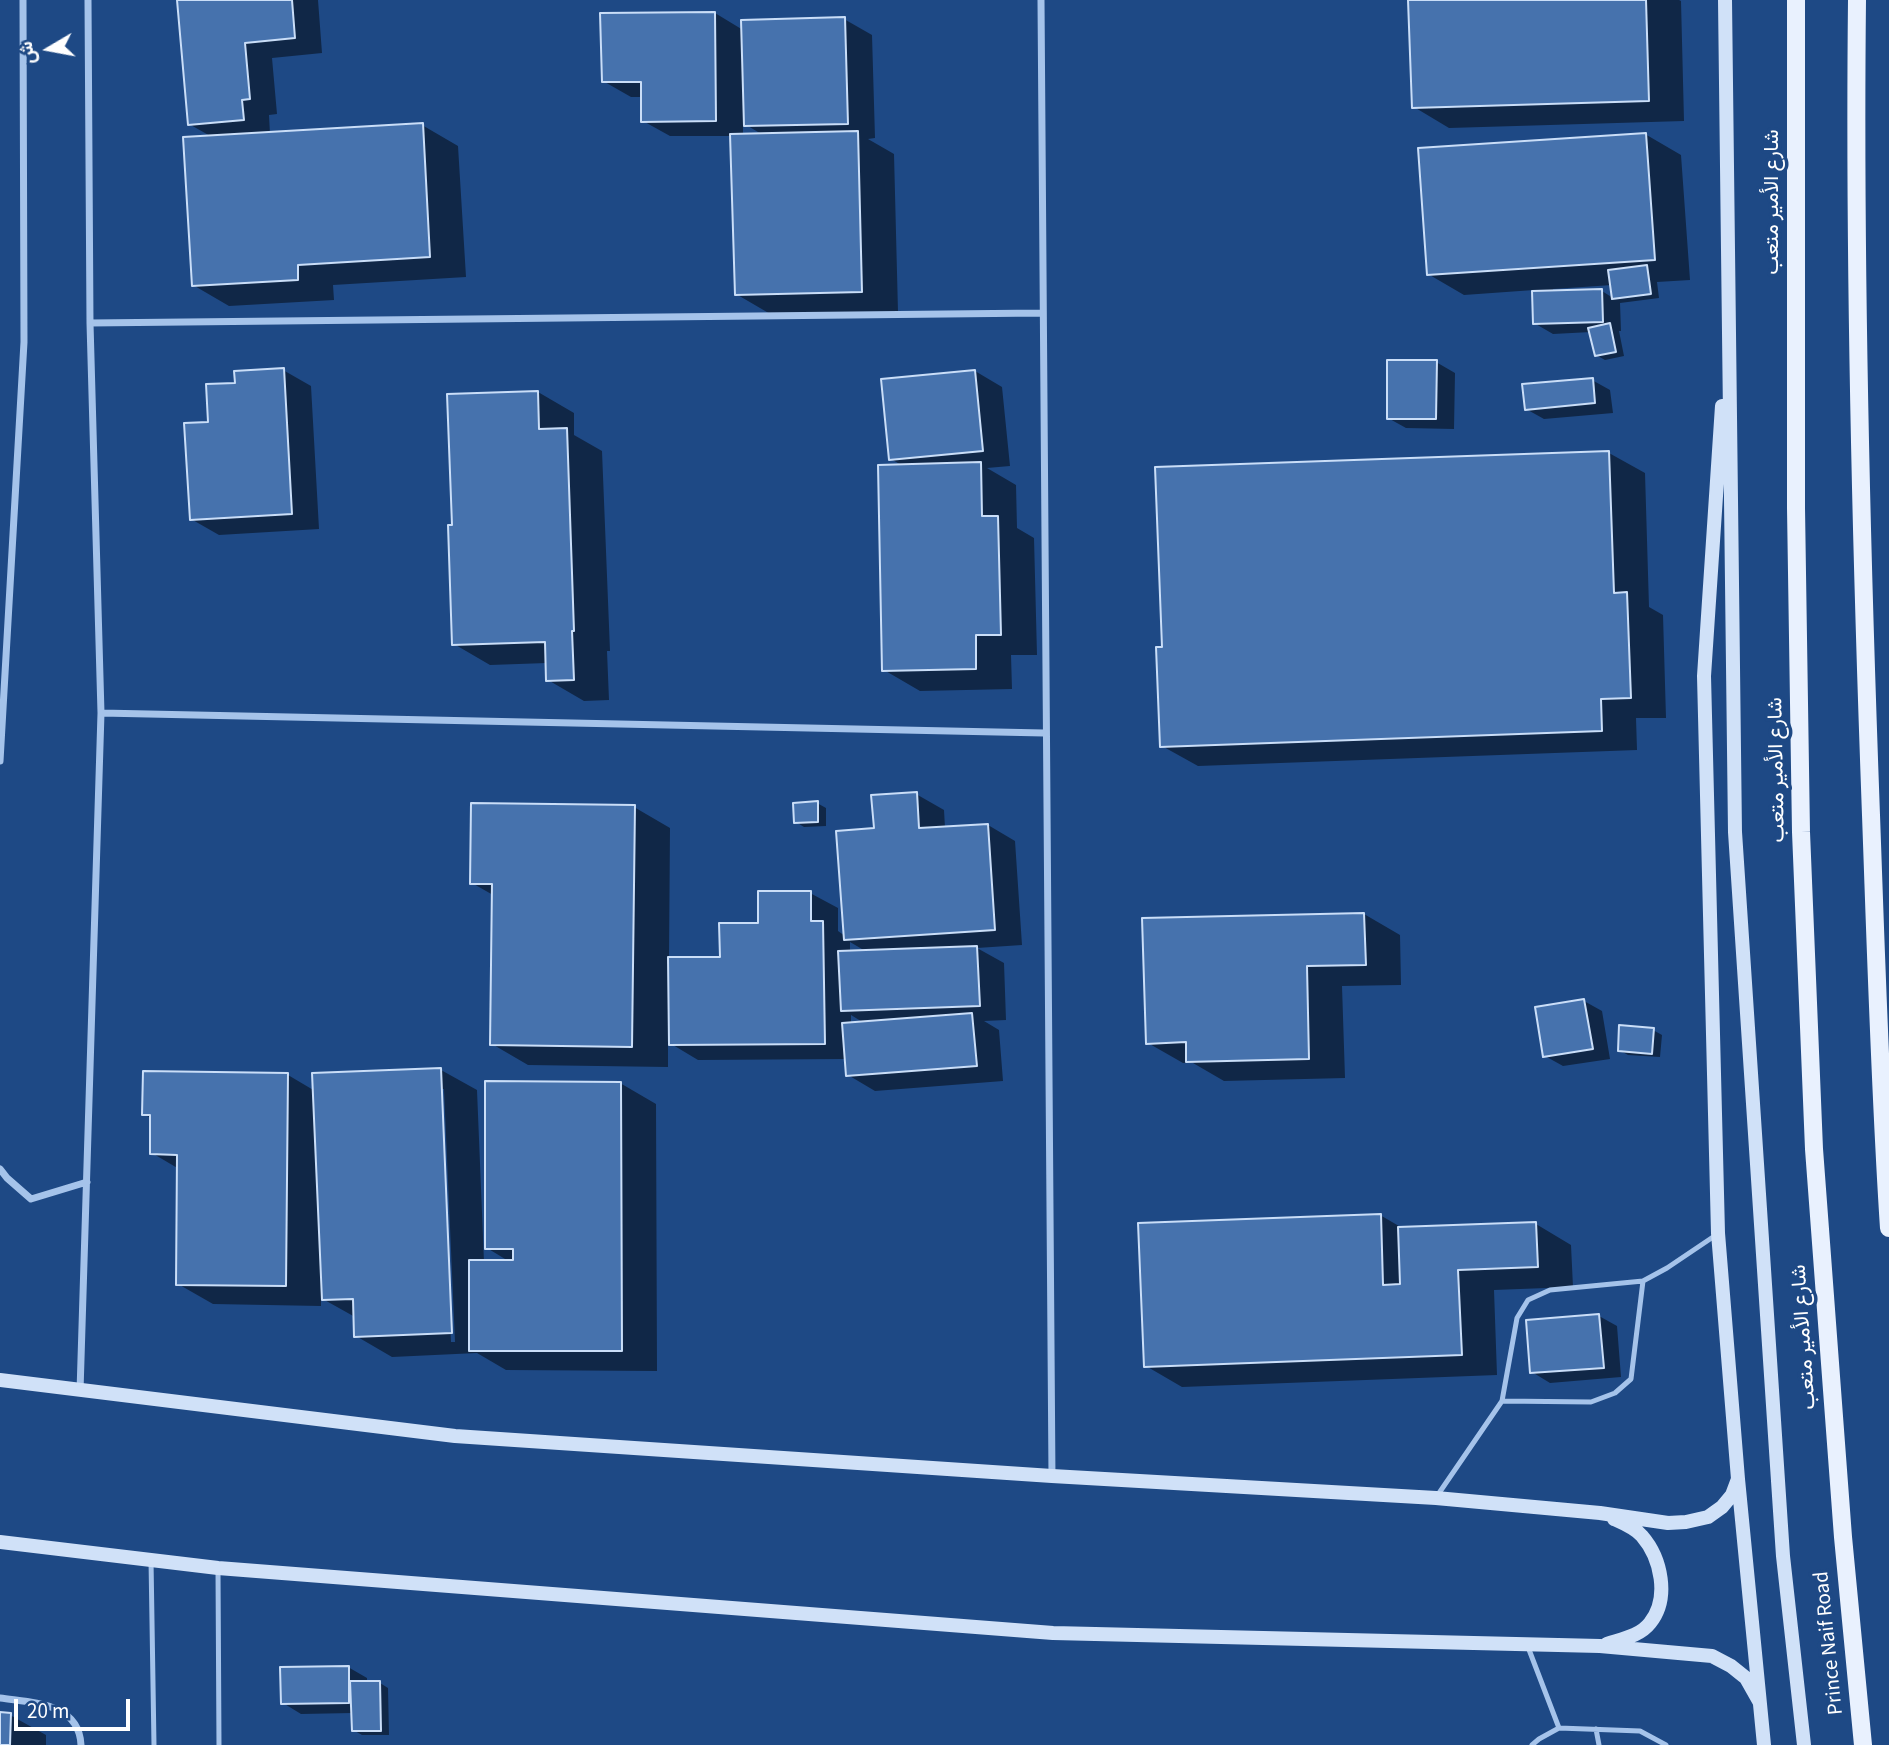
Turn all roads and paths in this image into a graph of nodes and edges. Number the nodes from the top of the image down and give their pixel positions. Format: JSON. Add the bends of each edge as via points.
{"nodes":[{"id":1,"x":23,"y":0,"type":"edge"},
{"id":2,"x":88,"y":0,"type":"edge"},
{"id":3,"x":1041,"y":0,"type":"edge"},
{"id":4,"x":1725,"y":0,"type":"edge"},
{"id":5,"x":1796,"y":0,"type":"edge"},
{"id":6,"x":1857,"y":0,"type":"edge"},
{"id":7,"x":1729,"y":300,"type":"junction"},
{"id":8,"x":1041,"y":313,"type":"junction"},
{"id":9,"x":90,"y":323,"type":"junction"},
{"id":10,"x":102,"y":713,"type":"junction"},
{"id":11,"x":1044,"y":733,"type":"junction"},
{"id":12,"x":0,"y":761,"type":"edge"},
{"id":13,"x":0,"y":1169,"type":"edge"},
{"id":14,"x":87,"y":1182,"type":"junction"},
{"id":15,"x":1889,"y":1228,"type":"edge"},
{"id":16,"x":1718,"y":1233,"type":"junction"},
{"id":17,"x":1643,"y":1281,"type":"junction"},
{"id":18,"x":0,"y":1380,"type":"edge"},
{"id":19,"x":80,"y":1391,"type":"junction"},
{"id":20,"x":1502,"y":1401,"type":"junction"},
{"id":21,"x":1052,"y":1476,"type":"junction"},
{"id":22,"x":1738,"y":1479,"type":"junction"},
{"id":23,"x":1436,"y":1498,"type":"junction"},
{"id":24,"x":1600,"y":1513,"type":"junction"},
{"id":25,"x":1843,"y":1537,"type":"joint"},
{"id":26,"x":0,"y":1542,"type":"edge"},
{"id":27,"x":151,"y":1560,"type":"junction"},
{"id":28,"x":218,"y":1568,"type":"junction"},
{"id":29,"x":1526,"y":1644,"type":"junction"},
{"id":30,"x":1600,"y":1646,"type":"junction"},
{"id":31,"x":0,"y":1698,"type":"edge"},
{"id":32,"x":1759,"y":1701,"type":"junction"},
{"id":33,"x":1559,"y":1728,"type":"junction"},
{"id":34,"x":1596,"y":1729,"type":"junction"},
{"id":35,"x":81,"y":1745,"type":"edge"},
{"id":36,"x":154,"y":1745,"type":"edge"},
{"id":37,"x":219,"y":1745,"type":"edge"},
{"id":38,"x":1532,"y":1745,"type":"edge"},
{"id":39,"x":1599,"y":1745,"type":"edge"},
{"id":40,"x":1666,"y":1745,"type":"edge"},
{"id":41,"x":1764,"y":1745,"type":"edge"},
{"id":42,"x":1804,"y":1745,"type":"edge"},
{"id":43,"x":1863,"y":1745,"type":"edge"}],
"edges":[{"from":1,"to":12,"type":"street","via":[[24,342]]},
{"from":2,"to":9,"type":"street"},
{"from":3,"to":8,"type":"street"},
{"from":4,"to":7,"type":"street"},
{"from":5,"to":25,"type":"main road","name":"شارع الأمير متعب","via":[[1801,832],[1814,1149]]},
{"from":6,"to":15,"type":"main road","via":[[1864,639]]},
{"from":7,"to":16,"type":"street","via":[[1704,676]]},
{"from":7,"to":42,"type":"street","via":[[1735,832],[1783,1556]]},
{"from":8,"to":9,"type":"street"},
{"from":8,"to":11,"type":"street"},
{"from":9,"to":10,"type":"street"},
{"from":10,"to":11,"type":"street"},
{"from":10,"to":14,"type":"street"},
{"from":11,"to":21,"type":"street"},
{"from":13,"to":14,"type":"street","via":[[31,1199]]},
{"from":14,"to":19,"type":"street"},
{"from":16,"to":17,"type":"lane"},
{"from":16,"to":22,"type":"street"},
{"from":17,"to":20,"type":"lane","via":[[1550,1290],[1528,1300],[1517,1318]]},
{"from":17,"to":20,"type":"lane","via":[[1631,1379],[1615,1393],[1591,1402]]},
{"from":18,"to":19,"type":"street"},
{"from":19,"to":21,"type":"street","via":[[454,1436]]},
{"from":20,"to":23,"type":"lane"},
{"from":21,"to":23,"type":"street"},
{"from":22,"to":24,"type":"street","via":[[1732,1495],[1708,1517],[1668,1523]]},
{"from":22,"to":32,"type":"street"},
{"from":23,"to":24,"type":"street"},
{"from":24,"to":30,"type":"street","via":[[1641,1535],[1659,1571],[1661,1590],[1650,1623],[1636,1635]]},
{"from":25,"to":43,"type":"main road","name":"Prince Naif Road"},
{"from":26,"to":27,"type":"street"},
{"from":27,"to":28,"type":"street"},
{"from":27,"to":36,"type":"lane"},
{"from":28,"to":29,"type":"street","via":[[1053,1633]]},
{"from":28,"to":37,"type":"lane"},
{"from":29,"to":30,"type":"street"},
{"from":29,"to":33,"type":"lane"},
{"from":30,"to":32,"type":"street","via":[[1712,1656],[1746,1678]]},
{"from":31,"to":35,"type":"street","via":[[55,1706],[73,1721]]},
{"from":32,"to":41,"type":"street"},
{"from":33,"to":34,"type":"lane"},
{"from":33,"to":38,"type":"lane"},
{"from":34,"to":39,"type":"lane"},
{"from":34,"to":40,"type":"lane","via":[[1640,1731]]}]}
